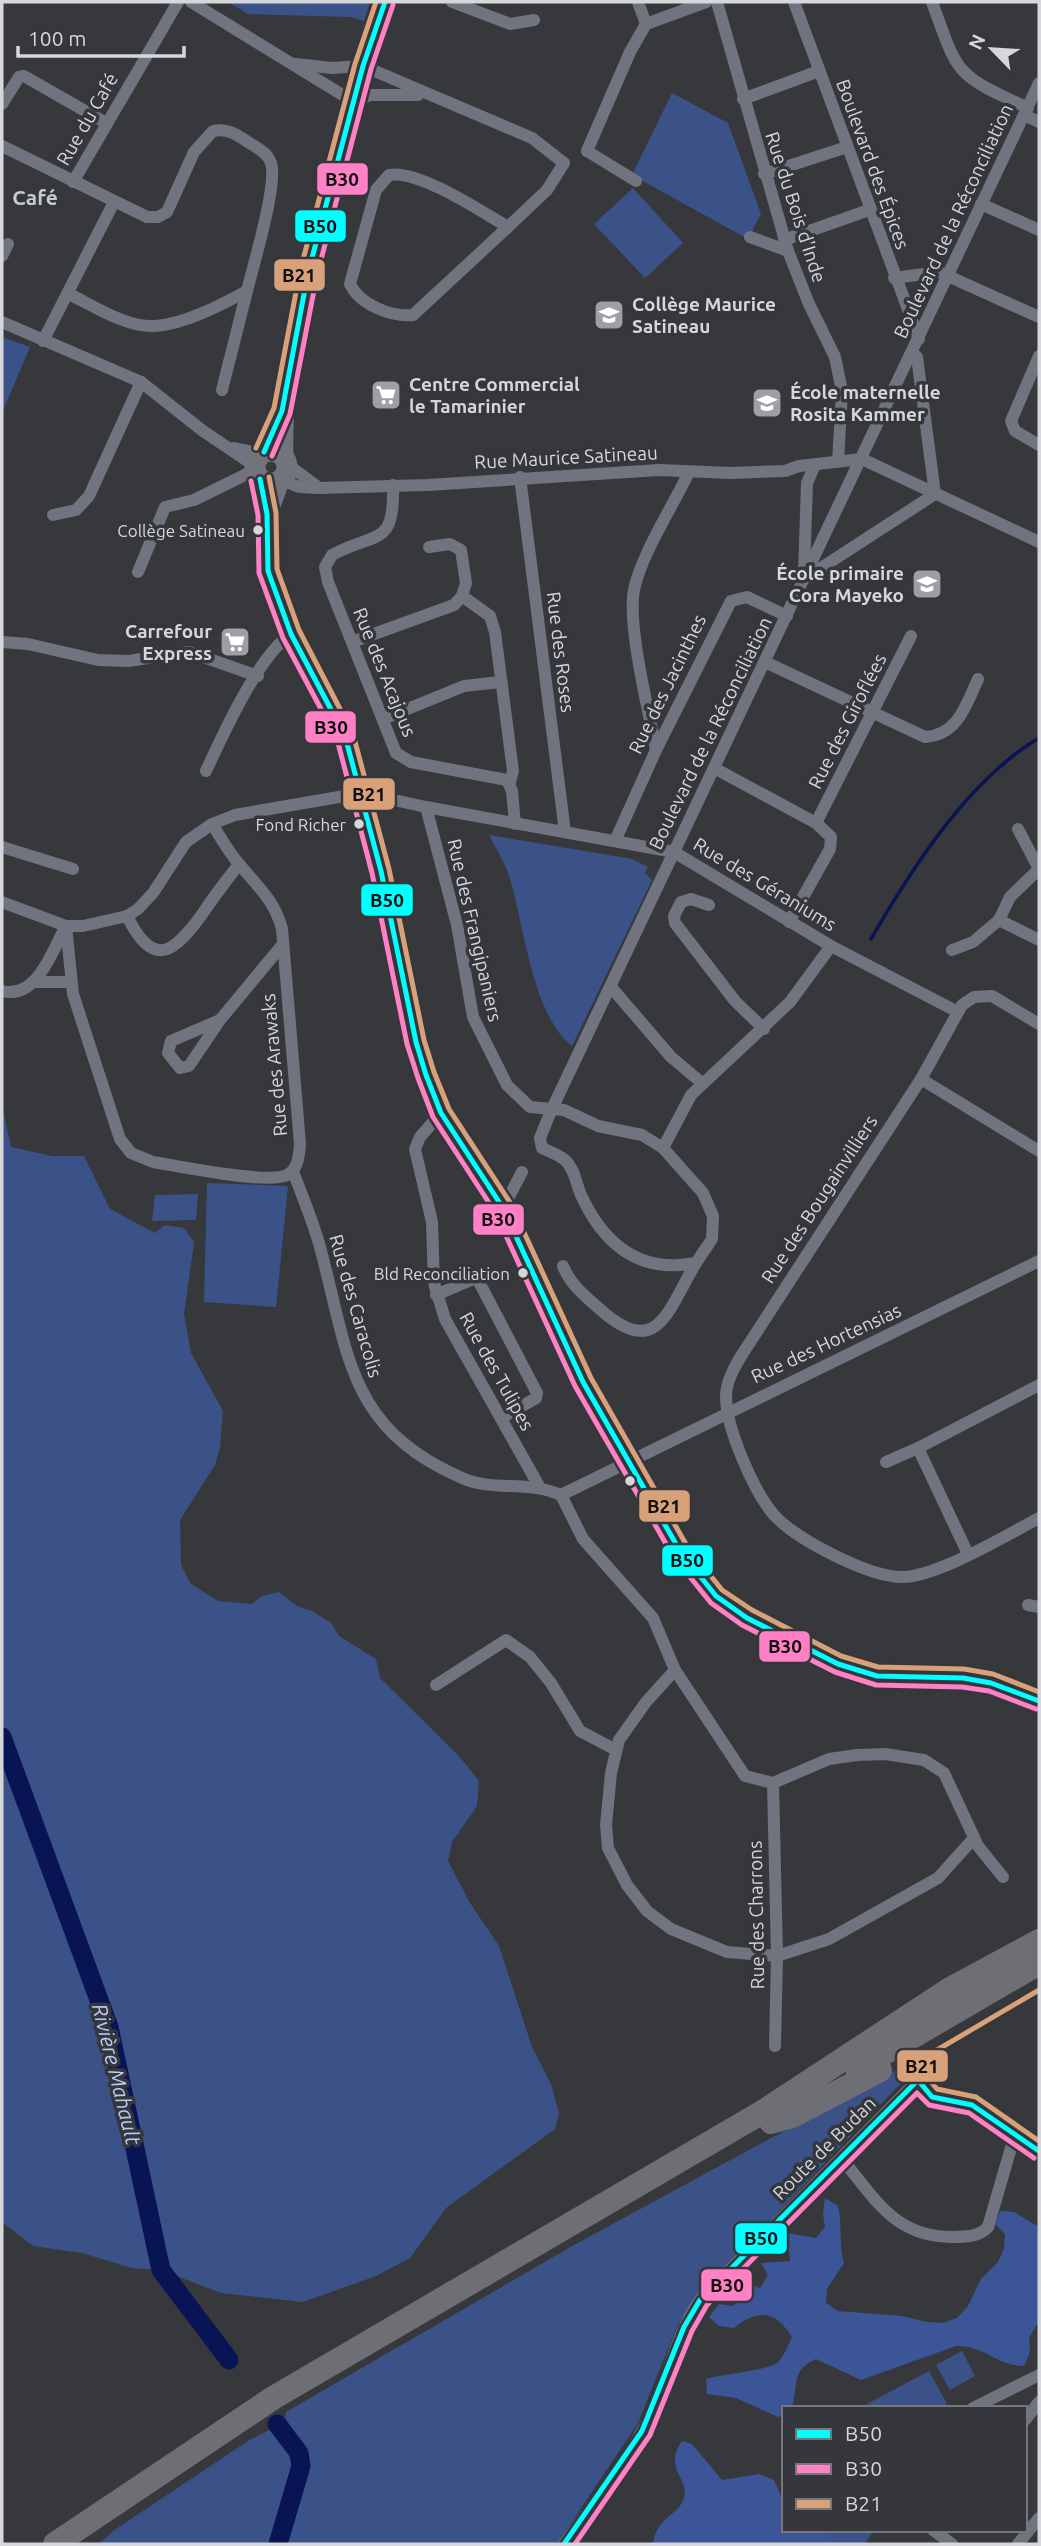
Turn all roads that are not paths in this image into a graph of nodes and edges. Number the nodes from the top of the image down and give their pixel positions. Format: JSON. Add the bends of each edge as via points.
{"nodes":[{"id":1,"x":177,"y":2,"type":"edge"},
{"id":2,"x":191,"y":2,"type":"edge"},
{"id":3,"x":385,"y":2,"type":"edge"},
{"id":4,"x":452,"y":2,"type":"edge"},
{"id":5,"x":638,"y":2,"type":"edge"},
{"id":6,"x":706,"y":2,"type":"edge"},
{"id":7,"x":717,"y":2,"type":"edge"},
{"id":8,"x":794,"y":2,"type":"edge"},
{"id":9,"x":932,"y":2,"type":"edge"},
{"id":10,"x":534,"y":20,"type":"dead end"},
{"id":11,"x":646,"y":24,"type":"junction"},
{"id":12,"x":296,"y":64,"type":"junction"},
{"id":13,"x":363,"y":66,"type":"junction"},
{"id":14,"x":819,"y":71,"type":"junction"},
{"id":15,"x":1039,"y":83,"type":"edge"},
{"id":16,"x":425,"y":95,"type":"junction"},
{"id":17,"x":743,"y":99,"type":"junction"},
{"id":18,"x":355,"y":102,"type":"junction"},
{"id":19,"x":2,"y":104,"type":"edge"},
{"id":20,"x":1026,"y":111,"type":"junction"},
{"id":21,"x":1039,"y":122,"type":"edge"},
{"id":22,"x":106,"y":123,"type":"junction"},
{"id":23,"x":2,"y":146,"type":"edge"},
{"id":24,"x":847,"y":147,"type":"junction"},
{"id":25,"x":587,"y":151,"type":"junction"},
{"id":26,"x":564,"y":163,"type":"junction"},
{"id":27,"x":764,"y":174,"type":"junction"},
{"id":28,"x":636,"y":181,"type":"dead end"},
{"id":29,"x":73,"y":182,"type":"junction"},
{"id":30,"x":114,"y":202,"type":"junction"},
{"id":31,"x":981,"y":204,"type":"junction"},
{"id":32,"x":869,"y":209,"type":"junction"},
{"id":33,"x":508,"y":227,"type":"junction"},
{"id":34,"x":1039,"y":230,"type":"edge"},
{"id":35,"x":750,"y":237,"type":"dead end"},
{"id":36,"x":786,"y":246,"type":"junction"},
{"id":37,"x":950,"y":274,"type":"junction"},
{"id":38,"x":894,"y":278,"type":"junction"},
{"id":39,"x":247,"y":291,"type":"junction"},
{"id":40,"x":69,"y":294,"type":"junction"},
{"id":41,"x":1039,"y":317,"type":"edge"},
{"id":42,"x":2,"y":321,"type":"edge"},
{"id":43,"x":919,"y":339,"type":"junction"},
{"id":44,"x":43,"y":341,"type":"junction"},
{"id":45,"x":912,"y":354,"type":"junction"},
{"id":46,"x":1039,"y":356,"type":"edge"},
{"id":47,"x":141,"y":382,"type":"junction"},
{"id":48,"x":222,"y":390,"type":"dead end"},
{"id":49,"x":1039,"y":445,"type":"edge"},
{"id":50,"x":862,"y":459,"type":"junction"},
{"id":51,"x":838,"y":462,"type":"junction"},
{"id":52,"x":815,"y":465,"type":"junction"},
{"id":53,"x":270,"y":467,"type":"junction"},
{"id":54,"x":689,"y":472,"type":"junction"},
{"id":55,"x":520,"y":478,"type":"junction"},
{"id":56,"x":393,"y":485,"type":"junction"},
{"id":57,"x":936,"y":494,"type":"junction"},
{"id":58,"x":53,"y":516,"type":"dead end"},
{"id":59,"x":1039,"y":542,"type":"edge"},
{"id":60,"x":429,"y":547,"type":"dead end"},
{"id":61,"x":138,"y":572,"type":"dead end"},
{"id":62,"x":804,"y":580,"type":"junction"},
{"id":63,"x":462,"y":596,"type":"junction"},
{"id":64,"x":787,"y":616,"type":"junction"},
{"id":65,"x":291,"y":634,"type":"junction"},
{"id":66,"x":911,"y":636,"type":"dead end"},
{"id":67,"x":2,"y":642,"type":"edge"},
{"id":68,"x":352,"y":642,"type":"junction"},
{"id":69,"x":765,"y":662,"type":"junction"},
{"id":70,"x":258,"y":676,"type":"junction"},
{"id":71,"x":978,"y":679,"type":"dead end"},
{"id":72,"x":500,"y":682,"type":"junction"},
{"id":73,"x":872,"y":715,"type":"junction"},
{"id":74,"x":383,"y":719,"type":"junction"},
{"id":75,"x":656,"y":750,"type":"junction"},
{"id":76,"x":714,"y":768,"type":"junction"},
{"id":77,"x":206,"y":771,"type":"dead end"},
{"id":78,"x":510,"y":782,"type":"junction"},
{"id":79,"x":362,"y":793,"type":"junction"},
{"id":80,"x":426,"y":807,"type":"junction"},
{"id":81,"x":816,"y":823,"type":"junction"},
{"id":82,"x":212,"y":824,"type":"junction"},
{"id":83,"x":515,"y":824,"type":"junction"},
{"id":84,"x":1018,"y":829,"type":"dead end"},
{"id":85,"x":565,"y":832,"type":"junction"},
{"id":86,"x":615,"y":841,"type":"junction"},
{"id":87,"x":2,"y":847,"type":"edge"},
{"id":88,"x":674,"y":852,"type":"junction"},
{"id":89,"x":239,"y":864,"type":"junction"},
{"id":90,"x":73,"y":869,"type":"dead end"},
{"id":91,"x":1039,"y":869,"type":"edge"},
{"id":92,"x":2,"y":902,"type":"edge"},
{"id":93,"x":709,"y":905,"type":"dead end"},
{"id":94,"x":127,"y":915,"type":"junction"},
{"id":95,"x":999,"y":920,"type":"junction"},
{"id":96,"x":789,"y":922,"type":"junction"},
{"id":97,"x":66,"y":926,"type":"junction"},
{"id":98,"x":1039,"y":940,"type":"edge"},
{"id":99,"x":283,"y":944,"type":"junction"},
{"id":100,"x":831,"y":946,"type":"junction"},
{"id":101,"x":951,"y":950,"type":"dead end"},
{"id":102,"x":34,"y":982,"type":"junction"},
{"id":103,"x":71,"y":982,"type":"junction"},
{"id":104,"x":611,"y":987,"type":"junction"},
{"id":105,"x":2,"y":990,"type":"edge"},
{"id":106,"x":958,"y":1012,"type":"junction"},
{"id":107,"x":220,"y":1020,"type":"dead end"},
{"id":108,"x":1039,"y":1024,"type":"edge"},
{"id":109,"x":764,"y":1029,"type":"junction"},
{"id":110,"x":921,"y":1079,"type":"junction"},
{"id":111,"x":702,"y":1083,"type":"junction"},
{"id":112,"x":551,"y":1111,"type":"junction"},
{"id":113,"x":441,"y":1113,"type":"junction"},
{"id":114,"x":663,"y":1148,"type":"junction"},
{"id":115,"x":1039,"y":1151,"type":"edge"},
{"id":116,"x":293,"y":1171,"type":"junction"},
{"id":117,"x":522,"y":1172,"type":"dead end"},
{"id":118,"x":503,"y":1208,"type":"junction"},
{"id":119,"x":1039,"y":1261,"type":"edge"},
{"id":120,"x":696,"y":1263,"type":"junction"},
{"id":121,"x":563,"y":1266,"type":"dead end"},
{"id":122,"x":436,"y":1295,"type":"junction"},
{"id":123,"x":1039,"y":1385,"type":"edge"},
{"id":124,"x":727,"y":1411,"type":"junction"},
{"id":125,"x":501,"y":1418,"type":"junction"},
{"id":126,"x":918,"y":1448,"type":"junction"},
{"id":127,"x":630,"y":1460,"type":"junction"},
{"id":128,"x":886,"y":1462,"type":"dead end"},
{"id":129,"x":539,"y":1486,"type":"junction"},
{"id":130,"x":561,"y":1495,"type":"junction"},
{"id":131,"x":1039,"y":1518,"type":"edge"},
{"id":132,"x":968,"y":1554,"type":"junction"},
{"id":133,"x":675,"y":1670,"type":"junction"},
{"id":134,"x":436,"y":1685,"type":"dead end"},
{"id":135,"x":1039,"y":1700,"type":"edge"},
{"id":136,"x":616,"y":1750,"type":"junction"},
{"id":137,"x":773,"y":1783,"type":"junction"},
{"id":138,"x":974,"y":1838,"type":"junction"},
{"id":139,"x":1003,"y":1877,"type":"dead end"},
{"id":140,"x":1039,"y":1923,"type":"edge"},
{"id":141,"x":1039,"y":1941,"type":"edge"},
{"id":142,"x":777,"y":1956,"type":"junction"},
{"id":143,"x":1039,"y":1963,"type":"edge"},
{"id":144,"x":1039,"y":1980,"type":"edge"},
{"id":145,"x":775,"y":2046,"type":"dead end"},
{"id":146,"x":909,"y":2056,"type":"junction"},
{"id":147,"x":918,"y":2080,"type":"junction"},
{"id":148,"x":767,"y":2117,"type":"junction"},
{"id":149,"x":1015,"y":2134,"type":"junction"},
{"id":150,"x":1039,"y":2151,"type":"edge"},
{"id":151,"x":841,"y":2158,"type":"junction"},
{"id":152,"x":1039,"y":2375,"type":"edge"},
{"id":153,"x":1039,"y":2402,"type":"edge"},
{"id":154,"x":977,"y":2406,"type":"edge"},
{"id":155,"x":1027,"y":2417,"type":"edge"},
{"id":156,"x":1039,"y":2518,"type":"edge"},
{"id":157,"x":936,"y":2532,"type":"edge"},
{"id":158,"x":55,"y":2544,"type":"edge"},
{"id":159,"x":69,"y":2544,"type":"edge"},
{"id":160,"x":564,"y":2544,"type":"edge"},
{"id":161,"x":952,"y":2544,"type":"edge"},
{"id":162,"x":1018,"y":2544,"type":"edge"}],
"edges":[{"from":1,"to":22,"type":"street","name":"Rue du Café"},
{"from":2,"to":12,"type":"street"},
{"from":3,"to":13,"type":"main road"},
{"from":4,"to":10,"type":"street","via":[[510,24]]},
{"from":5,"to":11,"type":"street"},
{"from":6,"to":11,"type":"street"},
{"from":7,"to":17,"type":"street","name":"Rue du Bois d'Inde"},
{"from":8,"to":14,"type":"street","name":"Boulevard des Épices"},
{"from":9,"to":20,"type":"street","via":[[960,70]]},
{"from":11,"to":25,"type":"street"},
{"from":12,"to":13,"type":"street"},
{"from":12,"to":18,"type":"street"},
{"from":13,"to":16,"type":"street"},
{"from":13,"to":18,"type":"main road"},
{"from":14,"to":17,"type":"street"},
{"from":14,"to":24,"type":"street","name":"Boulevard des Épices"},
{"from":15,"to":20,"type":"street","name":"Boulevard de la Réconciliation"},
{"from":16,"to":18,"type":"street","via":[[381,94]]},
{"from":16,"to":26,"type":"street","via":[[532,138]]},
{"from":17,"to":27,"type":"street","name":"Rue du Bois d'Inde"},
{"from":18,"to":53,"type":"main road","via":[[308,272]]},
{"from":19,"to":22,"type":"street","via":[[24,76]]},
{"from":20,"to":21,"type":"street"},
{"from":20,"to":31,"type":"street","name":"Boulevard de la Réconciliation"},
{"from":22,"to":29,"type":"street","name":"Rue du Café"},
{"from":23,"to":29,"type":"street"},
{"from":24,"to":27,"type":"street"},
{"from":24,"to":32,"type":"street","name":"Boulevard des Épices"},
{"from":25,"to":26,"type":"street"},
{"from":25,"to":28,"type":"street"},
{"from":26,"to":33,"type":"street","via":[[547,190]]},
{"from":27,"to":36,"type":"street","name":"Rue du Bois d'Inde"},
{"from":29,"to":30,"type":"street"},
{"from":30,"to":39,"type":"street","via":[[146,217],[165,214],[194,152],[213,131],[229,131],[261,150],[269,159],[272,177]]},
{"from":30,"to":40,"type":"street"},
{"from":31,"to":34,"type":"street"},
{"from":31,"to":37,"type":"street","name":"Boulevard de la Réconciliation"},
{"from":32,"to":36,"type":"street"},
{"from":32,"to":38,"type":"street","name":"Boulevard des Épices"},
{"from":33,"to":33,"type":"street","via":[[410,176],[389,175],[376,190],[350,284],[359,298],[389,312],[413,315]]},
{"from":35,"to":36,"type":"street"},
{"from":36,"to":51,"type":"street","name":"Rue du Bois d'Inde","via":[[835,357],[842,391]]},
{"from":37,"to":38,"type":"street","via":[[934,271]]},
{"from":37,"to":41,"type":"street"},
{"from":37,"to":43,"type":"street","name":"Boulevard de la Réconciliation"},
{"from":38,"to":43,"type":"street","name":"Boulevard des Épices"},
{"from":39,"to":40,"type":"street","via":[[154,327]]},
{"from":39,"to":48,"type":"street"},
{"from":40,"to":44,"type":"street"},
{"from":42,"to":44,"type":"street","name":"Rue Maurice Satineau"},
{"from":43,"to":45,"type":"street","name":"Boulevard de la Réconciliation"},
{"from":44,"to":47,"type":"street","name":"Rue Maurice Satineau"},
{"from":45,"to":50,"type":"street","name":"Boulevard de la Réconciliation"},
{"from":45,"to":57,"type":"street","via":[[917,357]]},
{"from":46,"to":49,"type":"street","via":[[1011,421],[1015,431]]},
{"from":47,"to":53,"type":"street","name":"Rue Maurice Satineau","via":[[224,445]]},
{"from":47,"to":58,"type":"street","via":[[89,496],[76,510]]},
{"from":50,"to":51,"type":"street","name":"Rue Maurice Satineau"},
{"from":50,"to":57,"type":"street"},
{"from":50,"to":62,"type":"street","name":"Boulevard de la Réconciliation"},
{"from":51,"to":52,"type":"street","name":"Rue Maurice Satineau"},
{"from":52,"to":54,"type":"street","name":"Rue Maurice Satineau","via":[[785,471]]},
{"from":52,"to":62,"type":"street","via":[[807,484]]},
{"from":53,"to":56,"type":"street","name":"Rue Maurice Satineau","via":[[319,488]]},
{"from":53,"to":61,"type":"street","via":[[194,500],[165,507]]},
{"from":53,"to":65,"type":"main road","via":[[268,570]]},
{"from":54,"to":55,"type":"street","name":"Rue Maurice Satineau"},
{"from":54,"to":75,"type":"street","via":[[638,577],[633,599]]},
{"from":55,"to":56,"type":"street","name":"Rue Maurice Satineau"},
{"from":55,"to":85,"type":"street","name":"Rue des Roses"},
{"from":56,"to":68,"type":"street","name":"Rue des Acajous","via":[[394,512],[385,532],[332,555],[326,562],[328,582]]},
{"from":57,"to":59,"type":"street"},
{"from":57,"to":62,"type":"street"},
{"from":60,"to":63,"type":"street","via":[[450,544],[461,550],[466,583]]},
{"from":62,"to":64,"type":"street","name":"Boulevard de la Réconciliation"},
{"from":63,"to":68,"type":"street","via":[[454,604]]},
{"from":63,"to":72,"type":"street","via":[[490,616]]},
{"from":64,"to":69,"type":"street","name":"Boulevard de la Réconciliation"},
{"from":64,"to":75,"type":"street","name":"Rue des Jacinthes","via":[[747,597],[731,601]]},
{"from":65,"to":70,"type":"street","via":[[281,641]]},
{"from":65,"to":79,"type":"main road","via":[[345,736]]},
{"from":66,"to":73,"type":"street","name":"Rue des Giroflées"},
{"from":67,"to":70,"type":"street","via":[[108,661],[189,652]]},
{"from":68,"to":74,"type":"street","name":"Rue des Acajous"},
{"from":69,"to":73,"type":"street"},
{"from":69,"to":76,"type":"street","name":"Boulevard de la Réconciliation"},
{"from":70,"to":77,"type":"street"},
{"from":71,"to":73,"type":"street","via":[[959,718],[940,736],[926,737]]},
{"from":72,"to":74,"type":"street","via":[[464,685]]},
{"from":72,"to":78,"type":"street","via":[[513,771]]},
{"from":73,"to":81,"type":"street","name":"Rue des Giroflées"},
{"from":74,"to":78,"type":"street","name":"Rue des Acajous","via":[[393,747],[403,759]]},
{"from":75,"to":86,"type":"street","name":"Rue des Jacinthes"},
{"from":76,"to":81,"type":"street"},
{"from":76,"to":88,"type":"street","name":"Boulevard de la Réconciliation"},
{"from":78,"to":83,"type":"street"},
{"from":79,"to":80,"type":"street","name":"Rue des Géraniums"},
{"from":79,"to":82,"type":"street","via":[[235,815]]},
{"from":79,"to":113,"type":"main road","via":[[416,1042]]},
{"from":80,"to":83,"type":"street","name":"Rue des Géraniums"},
{"from":80,"to":112,"type":"street","name":"Rue des Frangipaniers","via":[[479,1033],[517,1098],[530,1107]]},
{"from":81,"to":96,"type":"street","via":[[830,834],[830,849]]},
{"from":82,"to":89,"type":"street","name":"Rue des Arawaks"},
{"from":82,"to":94,"type":"street","via":[[186,842],[153,893]]},
{"from":83,"to":85,"type":"street","name":"Rue des Géraniums"},
{"from":84,"to":91,"type":"street"},
{"from":85,"to":86,"type":"street","name":"Rue des Géraniums"},
{"from":86,"to":88,"type":"street","name":"Rue des Géraniums"},
{"from":87,"to":90,"type":"street"},
{"from":88,"to":96,"type":"street","name":"Rue des Géraniums"},
{"from":88,"to":104,"type":"street","name":"Boulevard de la Réconciliation"},
{"from":89,"to":94,"type":"street","via":[[176,947],[165,950],[145,944]]},
{"from":89,"to":99,"type":"street","name":"Rue des Arawaks","via":[[268,895]]},
{"from":91,"to":95,"type":"street","via":[[1010,897]]},
{"from":92,"to":97,"type":"street"},
{"from":93,"to":109,"type":"street","via":[[691,899],[681,902],[674,916],[676,923],[735,1001]]},
{"from":94,"to":97,"type":"street"},
{"from":95,"to":98,"type":"street"},
{"from":95,"to":101,"type":"street","via":[[973,942]]},
{"from":96,"to":100,"type":"street","name":"Rue des Géraniums"},
{"from":97,"to":102,"type":"street"},
{"from":97,"to":103,"type":"street"},
{"from":99,"to":107,"type":"street"},
{"from":99,"to":116,"type":"street","name":"Rue des Arawaks","via":[[298,1091],[300,1144]]},
{"from":100,"to":106,"type":"street","name":"Rue des Géraniums"},
{"from":100,"to":109,"type":"street","via":[[804,986]]},
{"from":102,"to":103,"type":"street"},
{"from":102,"to":105,"type":"street","via":[[22,991]]},
{"from":103,"to":116,"type":"street","via":[[115,1126],[131,1153],[153,1162],[253,1177],[282,1178]]},
{"from":104,"to":111,"type":"street","via":[[662,1047]]},
{"from":104,"to":112,"type":"street","name":"Boulevard de la Réconciliation"},
{"from":106,"to":108,"type":"street","via":[[968,999],[992,996]]},
{"from":106,"to":110,"type":"street","name":"Rue des Bougainvilliers"},
{"from":109,"to":111,"type":"street"},
{"from":110,"to":115,"type":"street"},
{"from":110,"to":124,"type":"street","name":"Rue des Bougainvilliers","via":[[743,1353],[728,1385]]},
{"from":111,"to":114,"type":"street","via":[[677,1117]]},
{"from":112,"to":114,"type":"street","name":"Rue des Frangipaniers","via":[[564,1110],[598,1126],[642,1135]]},
{"from":112,"to":120,"type":"street","name":"Boulevard de la Réconciliation","via":[[540,1146],[570,1166],[585,1202],[613,1242],[652,1264],[675,1267]]},
{"from":113,"to":118,"type":"main road"},
{"from":113,"to":122,"type":"street","name":"Rue des Tulipes","via":[[415,1149],[432,1222]]},
{"from":114,"to":120,"type":"street","via":[[709,1205],[712,1239]]},
{"from":116,"to":129,"type":"street","name":"Rue des Caracolis","via":[[319,1244],[354,1374],[380,1422],[404,1447],[466,1480],[494,1486]]},
{"from":117,"to":118,"type":"street"},
{"from":118,"to":127,"type":"main road","via":[[559,1333]]},
{"from":119,"to":124,"type":"street","name":"Rue des Hortensias"},
{"from":120,"to":121,"type":"street","via":[[658,1324],[640,1334],[630,1332],[576,1289]]},
{"from":122,"to":125,"type":"street","name":"Rue des Tulipes"},
{"from":122,"to":125,"type":"street","via":[[473,1279],[484,1291],[537,1393],[536,1398]]},
{"from":123,"to":126,"type":"street"},
{"from":124,"to":127,"type":"street","name":"Rue des Hortensias"},
{"from":124,"to":132,"type":"street","via":[[759,1493],[788,1527],[860,1569],[881,1576],[927,1573]]},
{"from":125,"to":129,"type":"street","name":"Rue des Tulipes"},
{"from":126,"to":128,"type":"street"},
{"from":126,"to":132,"type":"street"},
{"from":127,"to":130,"type":"street"},
{"from":127,"to":135,"type":"main road","via":[[696,1573],[716,1596],[747,1618],[838,1664],[877,1676],[963,1678]]},
{"from":129,"to":130,"type":"street","name":"Rue des Caracolis"},
{"from":130,"to":133,"type":"street","via":[[583,1539],[653,1618]]},
{"from":131,"to":132,"type":"street"},
{"from":133,"to":136,"type":"street","via":[[625,1730]]},
{"from":133,"to":137,"type":"street","via":[[737,1768],[745,1776]]},
{"from":134,"to":136,"type":"street","via":[[506,1640],[530,1657],[580,1731]]},
{"from":136,"to":142,"type":"street","via":[[606,1825],[608,1848],[626,1885],[647,1911],[689,1938],[727,1952]]},
{"from":137,"to":138,"type":"street","via":[[829,1759],[885,1754],[924,1760],[944,1773]]},
{"from":137,"to":142,"type":"street","name":"Rue des Charrons"},
{"from":138,"to":139,"type":"street"},
{"from":138,"to":142,"type":"street","via":[[938,1878],[829,1939]]},
{"from":140,"to":148,"type":"highway","via":[[869,2025]]},
{"from":141,"to":148,"type":"highway","via":[[920,2007]]},
{"from":142,"to":145,"type":"street","name":"Rue des Charrons"},
{"from":143,"to":148,"type":"highway"},
{"from":144,"to":146,"type":"highway"},
{"from":146,"to":147,"type":"street"},
{"from":146,"to":148,"type":"highway","via":[[792,2116]]},
{"from":147,"to":149,"type":"street","via":[[932,2097],[972,2105]]},
{"from":147,"to":151,"type":"street","name":"Route de Budan"},
{"from":148,"to":158,"type":"highway","via":[[273,2398]]},
{"from":148,"to":159,"type":"highway","via":[[225,2436]]},
{"from":149,"to":150,"type":"street"},
{"from":149,"to":151,"type":"street","via":[[988,2227],[970,2236],[929,2236],[903,2227]]},
{"from":151,"to":160,"type":"street","name":"Route de Budan","via":[[700,2300],[685,2322],[637,2440]]},
{"from":152,"to":154,"type":"street"},
{"from":153,"to":155,"type":"street"},
{"from":156,"to":162,"type":"street"},
{"from":157,"to":161,"type":"street"}]}
